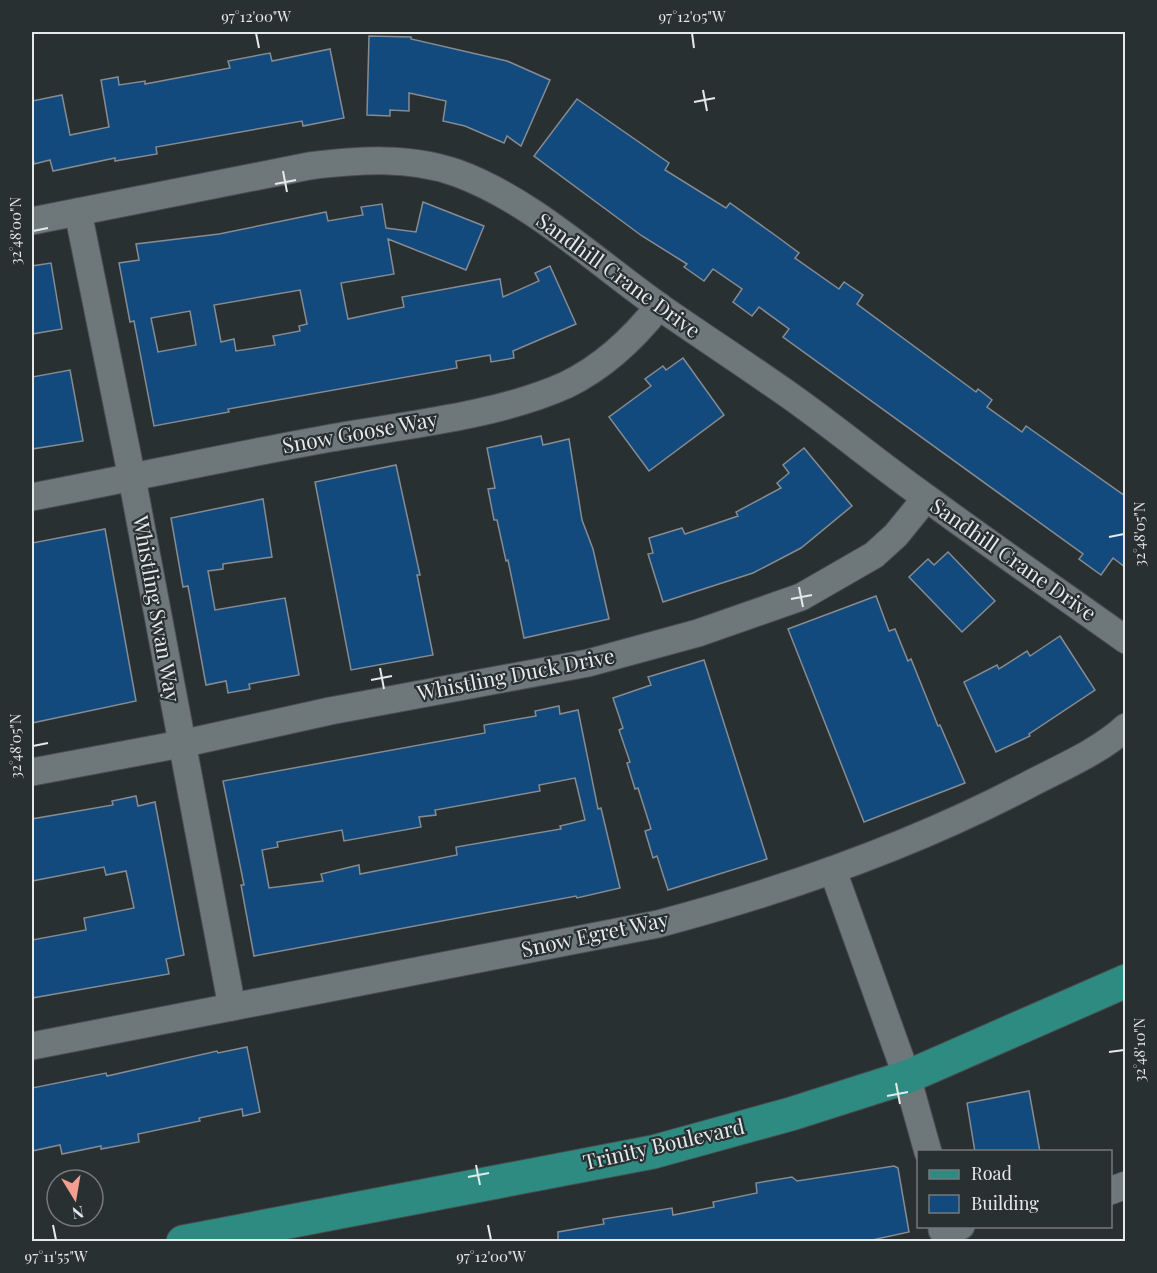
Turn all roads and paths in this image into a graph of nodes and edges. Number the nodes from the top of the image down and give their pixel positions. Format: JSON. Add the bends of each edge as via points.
{"nodes":[{"id":1,"x":78,"y":212,"type":"junction"},
{"id":2,"x":32,"y":221,"type":"edge"},
{"id":3,"x":659,"y":306,"type":"junction"},
{"id":4,"x":132,"y":478,"type":"junction"},
{"id":5,"x":32,"y":497,"type":"edge"},
{"id":6,"x":926,"y":498,"type":"junction"},
{"id":7,"x":1125,"y":640,"type":"edge"},
{"id":8,"x":1125,"y":727,"type":"edge"},
{"id":9,"x":181,"y":744,"type":"junction"},
{"id":10,"x":32,"y":772,"type":"edge"},
{"id":11,"x":833,"y":871,"type":"junction"},
{"id":12,"x":1125,"y":981,"type":"edge"},
{"id":13,"x":232,"y":1007,"type":"junction"},
{"id":14,"x":32,"y":1046,"type":"edge"},
{"id":15,"x":908,"y":1077,"type":"junction"},
{"id":16,"x":927,"y":1150,"type":"edge"},
{"id":17,"x":183,"y":1242,"type":"edge"}],
"edges":[{"from":1,"to":2,"type":"street","name":"Sandhill Crane Drive"},
{"from":1,"to":3,"type":"street","name":"Sandhill Crane Drive","via":[[309,166],[392,160],[424,163],[494,189]]},
{"from":1,"to":4,"type":"street","name":"Whistling Swan Way"},
{"from":3,"to":4,"type":"street","name":"Snow Goose Way","via":[[642,328],[606,360],[564,386],[487,410],[218,458]]},
{"from":3,"to":6,"type":"street","name":"Sandhill Crane Drive","via":[[800,403]]},
{"from":4,"to":5,"type":"street","name":"Snow Goose Way"},
{"from":4,"to":9,"type":"street","name":"Whistling Swan Way"},
{"from":6,"to":7,"type":"street","name":"Sandhill Crane Drive"},
{"from":6,"to":9,"type":"street","name":"Whistling Duck Drive","via":[[874,555],[801,597],[698,633],[588,663],[330,711]]},
{"from":8,"to":11,"type":"street","name":"Snow Egret Way","via":[[998,801],[919,838]]},
{"from":9,"to":10,"type":"street","name":"Whistling Duck Drive"},
{"from":9,"to":13,"type":"street","name":"Whistling Swan Way"},
{"from":11,"to":13,"type":"street","name":"Snow Egret Way","via":[[658,924]]},
{"from":11,"to":15,"type":"street"},
{"from":12,"to":15,"type":"main road","name":"Trinity Boulevard"},
{"from":13,"to":14,"type":"street","name":"Snow Egret Way"},
{"from":15,"to":16,"type":"street"},
{"from":15,"to":17,"type":"main road","name":"Trinity Boulevard","via":[[653,1152]]}]}
